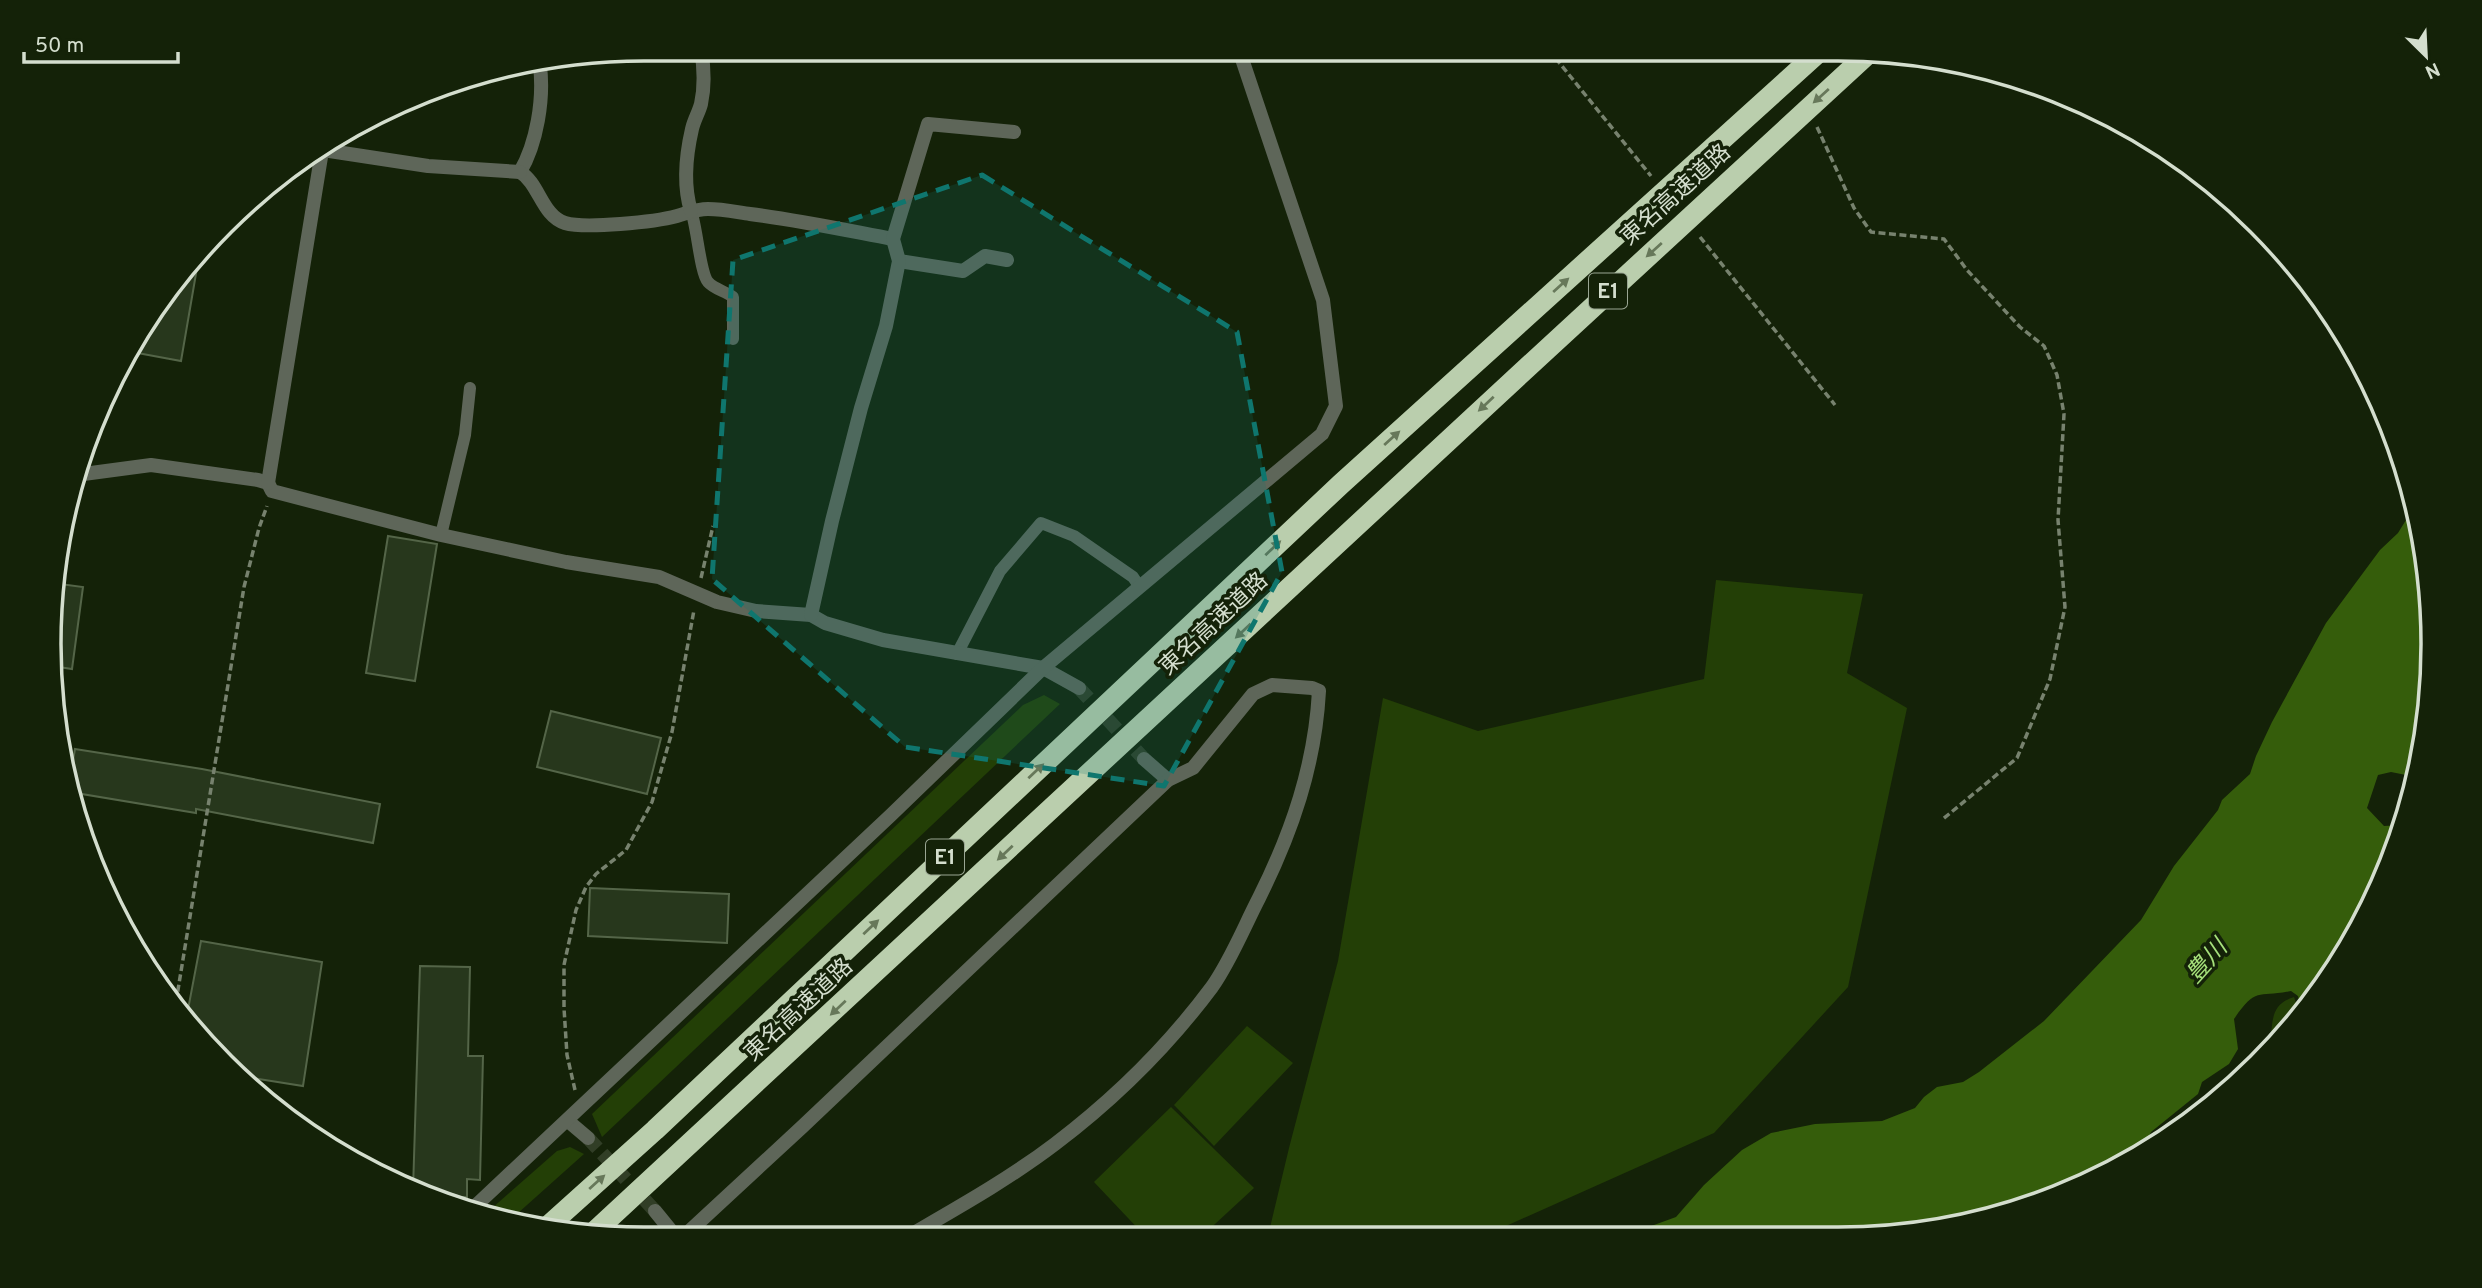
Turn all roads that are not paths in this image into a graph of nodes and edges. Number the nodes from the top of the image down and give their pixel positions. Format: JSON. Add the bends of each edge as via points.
{"nodes":[{"id":1,"x":703,"y":61,"type":"edge"},
{"id":2,"x":1243,"y":61,"type":"edge"},
{"id":3,"x":1809,"y":61,"type":"edge"},
{"id":4,"x":1859,"y":62,"type":"edge"},
{"id":5,"x":541,"y":70,"type":"edge"},
{"id":6,"x":1014,"y":132,"type":"dead end"},
{"id":7,"x":332,"y":151,"type":"edge"},
{"id":8,"x":322,"y":158,"type":"edge"},
{"id":9,"x":520,"y":172,"type":"junction"},
{"id":10,"x":691,"y":211,"type":"junction"},
{"id":11,"x":893,"y":239,"type":"junction"},
{"id":12,"x":1007,"y":260,"type":"dead end"},
{"id":13,"x":899,"y":261,"type":"junction"},
{"id":14,"x":733,"y":339,"type":"dead end"},
{"id":15,"x":470,"y":388,"type":"dead end"},
{"id":16,"x":87,"y":474,"type":"edge"},
{"id":17,"x":270,"y":487,"type":"junction"},
{"id":18,"x":441,"y":535,"type":"junction"},
{"id":19,"x":1139,"y":586,"type":"junction"},
{"id":20,"x":811,"y":615,"type":"junction"},
{"id":21,"x":957,"y":654,"type":"junction"},
{"id":22,"x":1043,"y":668,"type":"junction"},
{"id":23,"x":1079,"y":688,"type":"tunnel mouth"},
{"id":24,"x":1144,"y":759,"type":"tunnel mouth"},
{"id":25,"x":1168,"y":780,"type":"junction"},
{"id":26,"x":568,"y":1121,"type":"junction"},
{"id":27,"x":588,"y":1138,"type":"tunnel mouth"},
{"id":28,"x":479,"y":1203,"type":"edge"},
{"id":29,"x":655,"y":1211,"type":"tunnel mouth"},
{"id":30,"x":555,"y":1220,"type":"edge"},
{"id":31,"x":602,"y":1226,"type":"edge"},
{"id":32,"x":670,"y":1227,"type":"edge"},
{"id":33,"x":692,"y":1227,"type":"edge"},
{"id":34,"x":924,"y":1227,"type":"edge"}],
"edges":[{"from":1,"to":10,"type":"street","via":[[701,103],[688,158],[686,194]]},
{"from":2,"to":19,"type":"street","via":[[1324,300],[1336,406],[1322,434]]},
{"from":30,"to":3,"type":"highway","name":"東名高速道路","number":"E1","one_way":true,"via":[[1342,484]]},
{"from":4,"to":31,"type":"highway","name":"東名高速道路","number":"E1","one_way":true},
{"from":5,"to":9,"type":"street","via":[[536,128]]},
{"from":6,"to":11,"type":"street","via":[[928,124]]},
{"from":7,"to":9,"type":"street","via":[[428,166]]},
{"from":8,"to":17,"type":"street"},
{"from":9,"to":10,"type":"street","via":[[531,178],[548,208],[564,223],[597,226]]},
{"from":10,"to":11,"type":"street","via":[[788,218]]},
{"from":10,"to":14,"type":"lane","via":[[704,275],[733,297]]},
{"from":11,"to":13,"type":"street"},
{"from":12,"to":13,"type":"street","via":[[985,256],[963,271]]},
{"from":13,"to":20,"type":"street"},
{"from":15,"to":18,"type":"lane","via":[[465,435]]},
{"from":16,"to":17,"type":"street","via":[[151,465],[199,470]]},
{"from":17,"to":18,"type":"street"},
{"from":18,"to":20,"type":"street","via":[[659,577],[717,602],[756,611]]},
{"from":19,"to":21,"type":"lane","via":[[1074,536],[1041,523],[1000,571]]},
{"from":19,"to":22,"type":"street"},
{"from":20,"to":21,"type":"street","via":[[883,640]]},
{"from":21,"to":22,"type":"street"},
{"from":22,"to":23,"type":"street"},
{"from":22,"to":26,"type":"street"},
{"from":24,"to":25,"type":"street"},
{"from":25,"to":33,"type":"street"},
{"from":25,"to":34,"type":"street","via":[[1193,768],[1253,694],[1272,685],[1319,691],[1309,769],[1294,818],[1280,856],[1213,985],[1125,1085],[1055,1145]]},
{"from":26,"to":27,"type":"street"},
{"from":26,"to":28,"type":"street"},
{"from":29,"to":32,"type":"street"}]}
